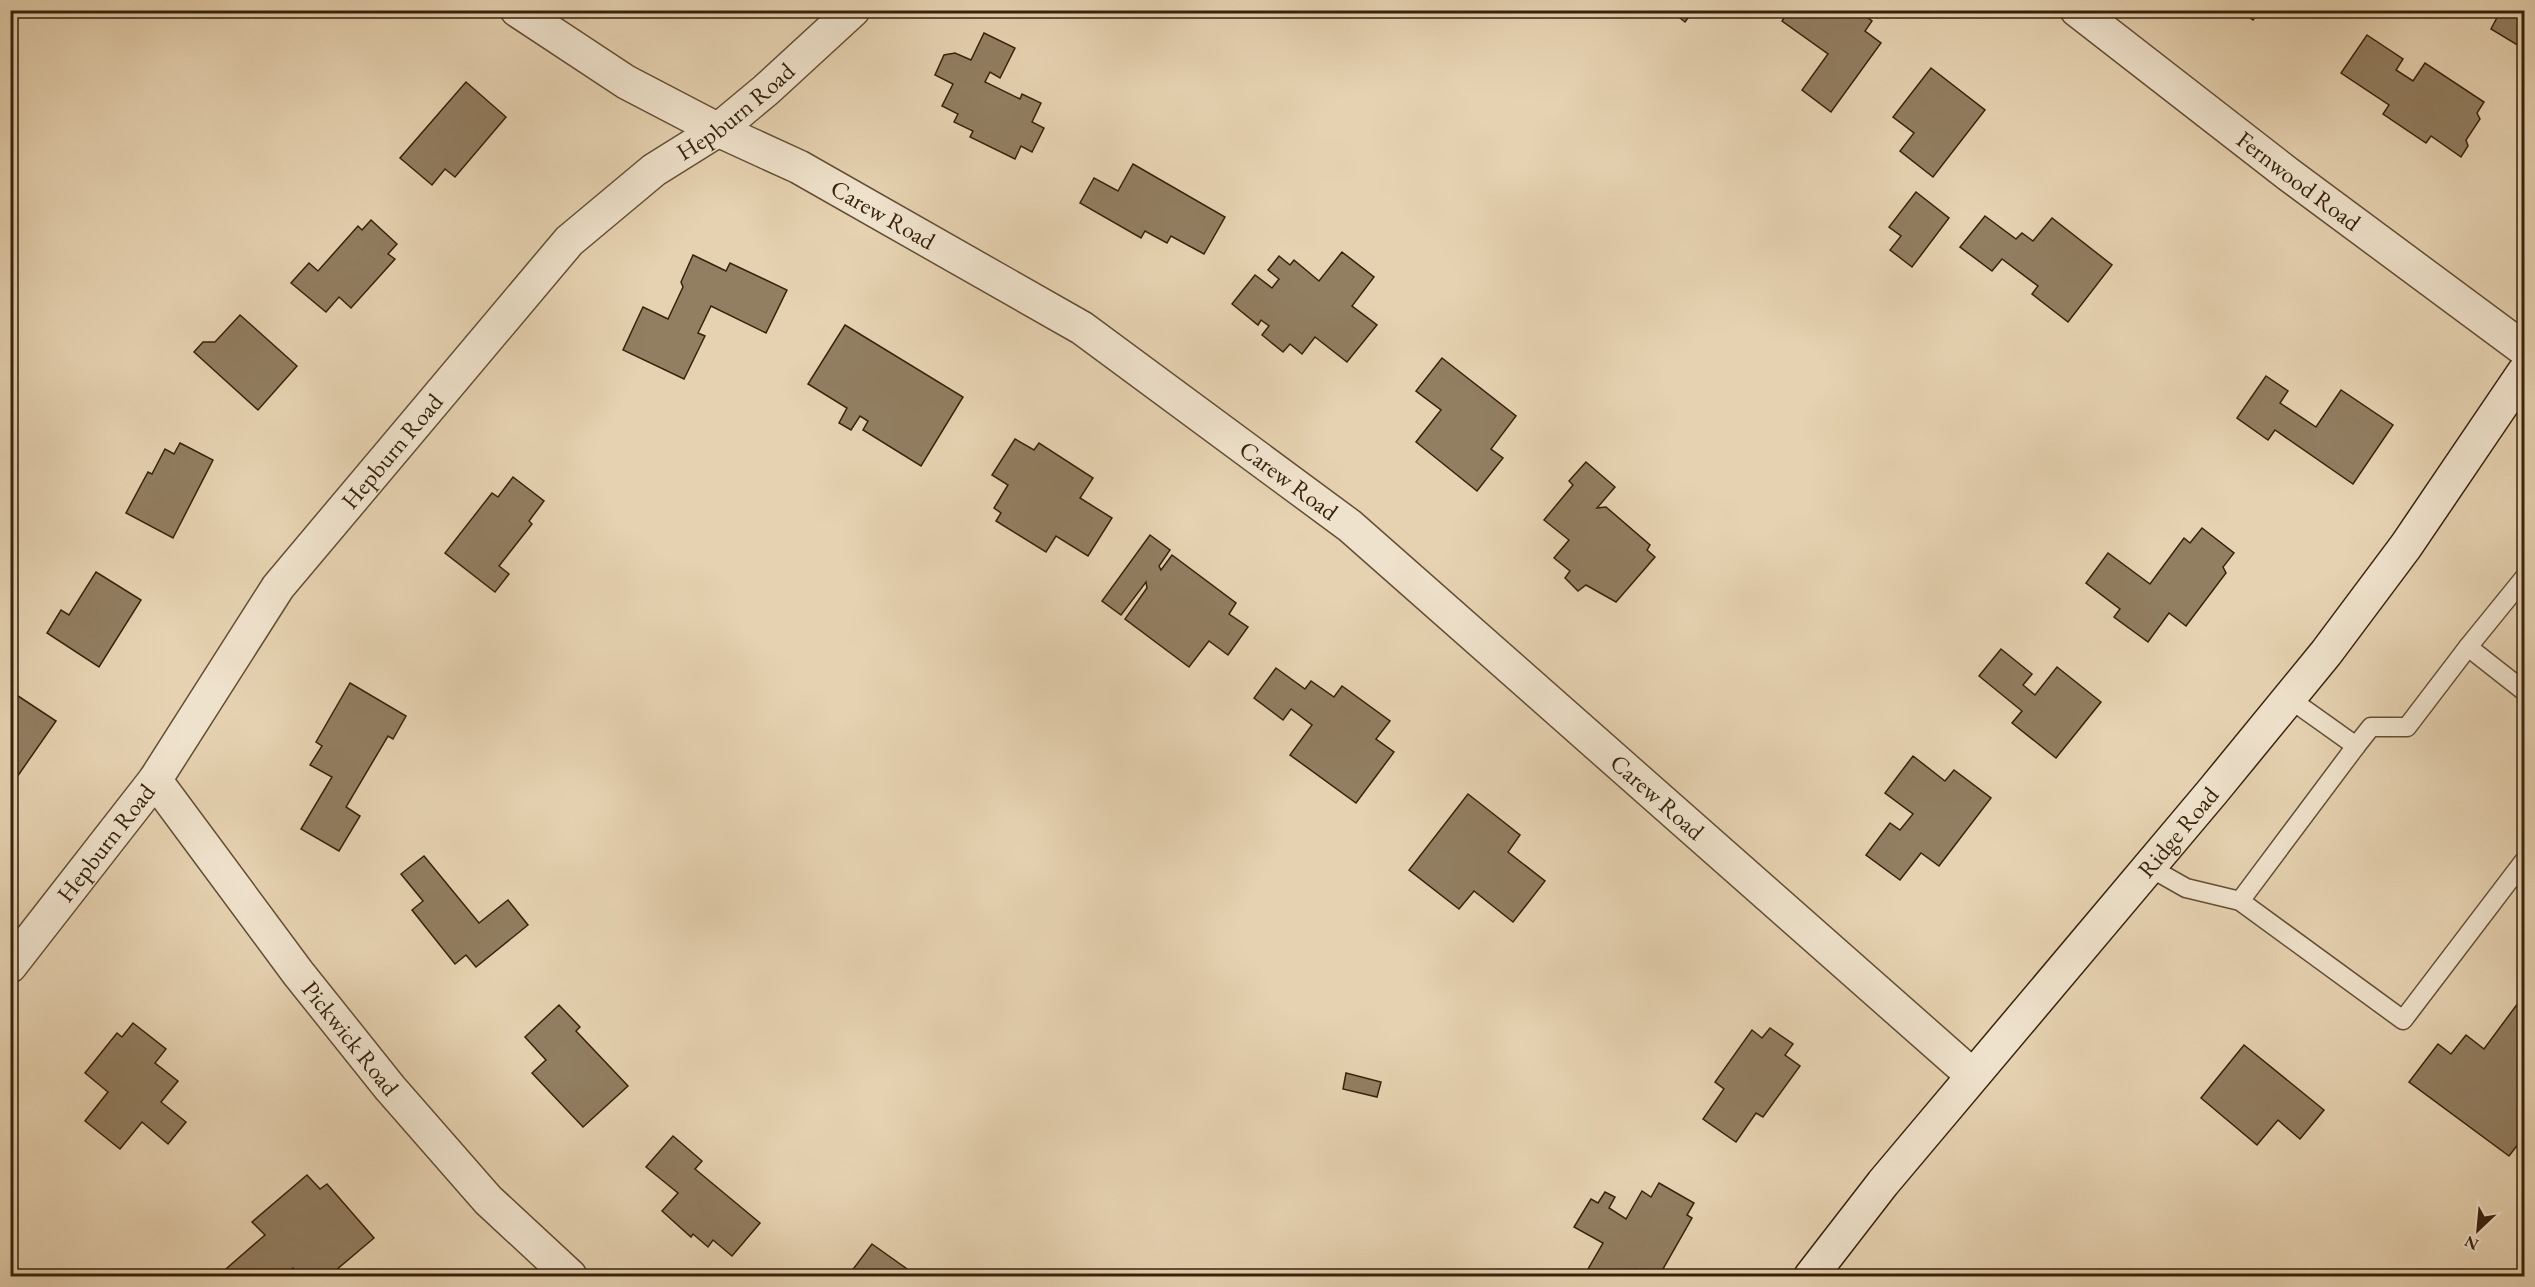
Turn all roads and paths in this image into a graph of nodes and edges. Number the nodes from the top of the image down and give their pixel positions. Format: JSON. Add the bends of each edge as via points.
{"nodes":[{"id":1,"x":517,"y":10,"type":"edge"},
{"id":2,"x":853,"y":10,"type":"edge"},
{"id":3,"x":2077,"y":10,"type":"edge"},
{"id":4,"x":718,"y":130,"type":"junction"},
{"id":5,"x":2524,"y":349,"type":"edge"},
{"id":6,"x":2524,"y":372,"type":"edge"},
{"id":7,"x":2524,"y":578,"type":"edge"},
{"id":8,"x":2468,"y":647,"type":"junction"},
{"id":9,"x":2524,"y":691,"type":"edge"},
{"id":10,"x":2290,"y":699,"type":"junction"},
{"id":11,"x":2356,"y":746,"type":"junction"},
{"id":12,"x":155,"y":780,"type":"junction"},
{"id":13,"x":2524,"y":861,"type":"edge"},
{"id":14,"x":2150,"y":867,"type":"junction"},
{"id":15,"x":2240,"y":901,"type":"junction"},
{"id":16,"x":10,"y":966,"type":"edge"},
{"id":17,"x":1972,"y":1075,"type":"junction"},
{"id":18,"x":570,"y":1276,"type":"edge"},
{"id":19,"x":1811,"y":1276,"type":"edge"}],
"edges":[{"from":1,"to":4,"type":"street","name":"Carew Road","via":[[626,82]]},
{"from":2,"to":4,"type":"street","name":"Hepburn Road"},
{"from":3,"to":5,"type":"street","name":"Fernwood Road","via":[[2288,174]]},
{"from":4,"to":12,"type":"street","name":"Hepburn Road","via":[[654,170],[569,241],[278,587]]},
{"from":4,"to":17,"type":"street","name":"Carew Road","via":[[799,167],[1082,328],[1350,526]]},
{"from":6,"to":10,"type":"street","name":"Ridge Road","via":[[2406,546]]},
{"from":7,"to":8,"type":"lane"},
{"from":8,"to":9,"type":"lane"},
{"from":8,"to":11,"type":"lane","via":[[2407,727],[2371,727]]},
{"from":10,"to":11,"type":"lane"},
{"from":10,"to":14,"type":"street","name":"Ridge Road"},
{"from":11,"to":15,"type":"lane"},
{"from":12,"to":16,"type":"street","name":"Hepburn Road"},
{"from":12,"to":18,"type":"street","name":"Pickwick Road","via":[[298,973],[390,1088],[488,1200]]},
{"from":13,"to":15,"type":"lane","via":[[2403,1020]]},
{"from":14,"to":15,"type":"lane","via":[[2186,888]]},
{"from":14,"to":17,"type":"street","name":"Ridge Road"},
{"from":17,"to":19,"type":"street","name":"Ridge Road"}]}
